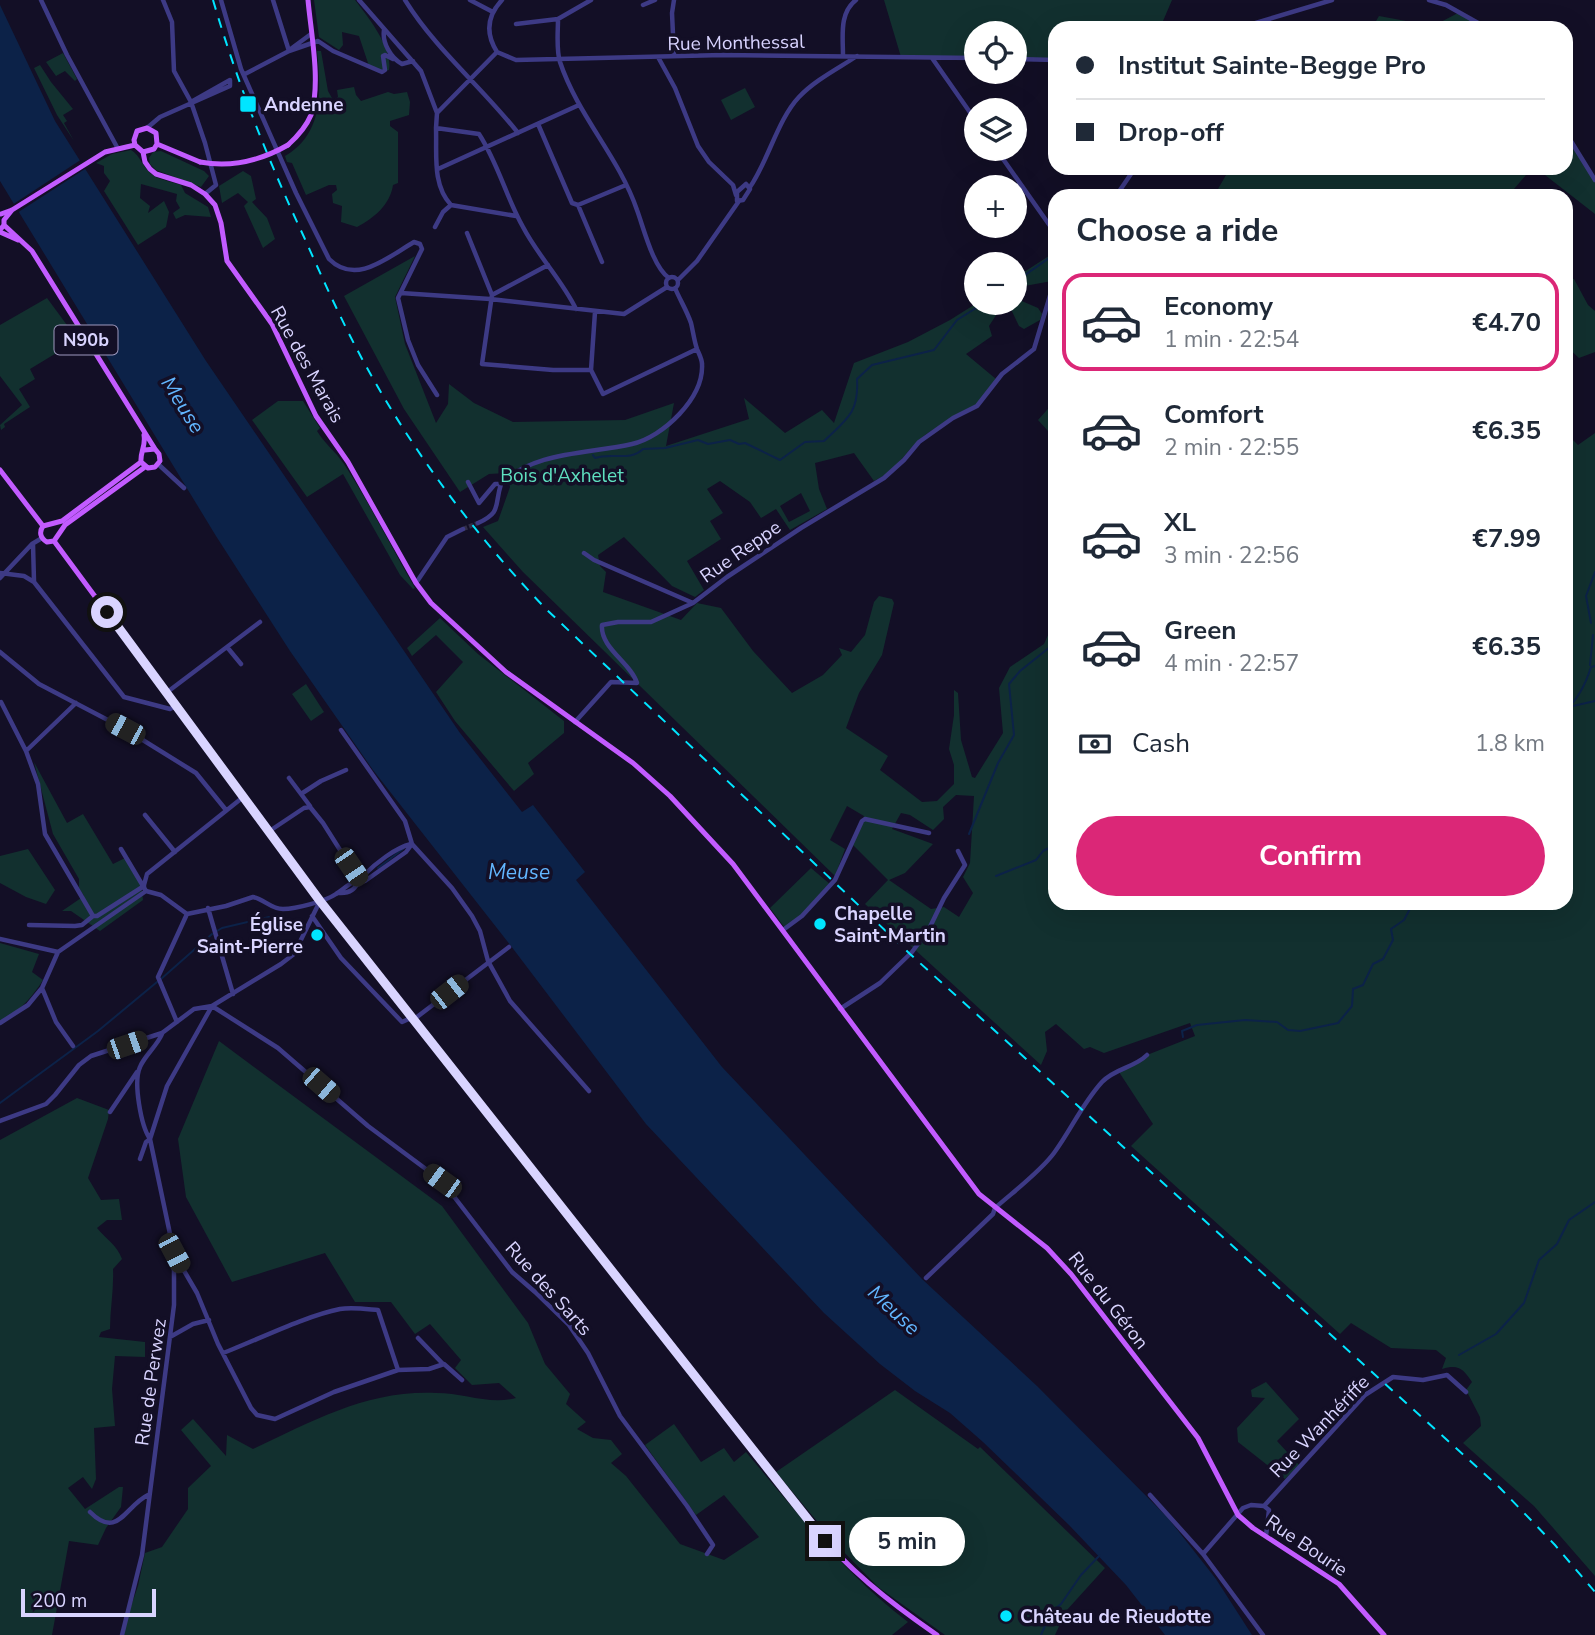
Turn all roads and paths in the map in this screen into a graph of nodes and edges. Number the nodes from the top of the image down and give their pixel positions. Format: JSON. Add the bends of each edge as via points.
{"nodes":[{"id":1,"x":41,"y":0,"type":"edge"},
{"id":2,"x":163,"y":0,"type":"edge"},
{"id":3,"x":221,"y":0,"type":"edge"},
{"id":4,"x":273,"y":0,"type":"edge"},
{"id":5,"x":308,"y":0,"type":"edge"},
{"id":6,"x":359,"y":0,"type":"edge"},
{"id":7,"x":405,"y":0,"type":"edge"},
{"id":8,"x":470,"y":0,"type":"edge"},
{"id":9,"x":502,"y":0,"type":"edge"},
{"id":10,"x":591,"y":0,"type":"edge"},
{"id":11,"x":655,"y":0,"type":"edge"},
{"id":12,"x":674,"y":0,"type":"edge"},
{"id":13,"x":856,"y":0,"type":"edge"},
{"id":14,"x":1332,"y":0,"type":"edge"},
{"id":15,"x":1429,"y":0,"type":"edge"},
{"id":16,"x":643,"y":5,"type":"dead end"},
{"id":17,"x":491,"y":11,"type":"junction"},
{"id":18,"x":558,"y":19,"type":"junction"},
{"id":19,"x":1262,"y":21,"type":"edge"},
{"id":20,"x":1475,"y":21,"type":"edge"},
{"id":21,"x":516,"y":24,"type":"dead end"},
{"id":22,"x":384,"y":29,"type":"junction"},
{"id":23,"x":311,"y":34,"type":"junction"},
{"id":24,"x":312,"y":41,"type":"junction"},
{"id":25,"x":289,"y":51,"type":"junction"},
{"id":26,"x":497,"y":52,"type":"junction"},
{"id":27,"x":843,"y":55,"type":"junction"},
{"id":28,"x":858,"y":56,"type":"junction"},
{"id":29,"x":658,"y":57,"type":"junction"},
{"id":30,"x":674,"y":57,"type":"junction"},
{"id":31,"x":932,"y":58,"type":"junction"},
{"id":32,"x":964,"y":58,"type":"edge"},
{"id":33,"x":393,"y":59,"type":"junction"},
{"id":34,"x":559,"y":59,"type":"junction"},
{"id":35,"x":1027,"y":59,"type":"edge"},
{"id":36,"x":1048,"y":60,"type":"edge"},
{"id":37,"x":413,"y":61,"type":"junction"},
{"id":38,"x":245,"y":74,"type":"junction"},
{"id":39,"x":470,"y":81,"type":"junction"},
{"id":40,"x":191,"y":102,"type":"junction"},
{"id":41,"x":964,"y":104,"type":"edge"},
{"id":42,"x":579,"y":105,"type":"junction"},
{"id":43,"x":438,"y":113,"type":"junction"},
{"id":44,"x":160,"y":117,"type":"junction"},
{"id":45,"x":538,"y":124,"type":"junction"},
{"id":46,"x":147,"y":128,"type":"junction"},
{"id":47,"x":436,"y":128,"type":"junction"},
{"id":48,"x":156,"y":133,"type":"junction"},
{"id":49,"x":518,"y":133,"type":"junction"},
{"id":50,"x":158,"y":144,"type":"junction"},
{"id":51,"x":1573,"y":144,"type":"edge"},
{"id":52,"x":135,"y":145,"type":"junction"},
{"id":53,"x":117,"y":147,"type":"junction"},
{"id":54,"x":487,"y":147,"type":"junction"},
{"id":55,"x":144,"y":152,"type":"junction"},
{"id":56,"x":1004,"y":161,"type":"edge"},
{"id":57,"x":438,"y":169,"type":"junction"},
{"id":58,"x":1595,"y":180,"type":"edge"},
{"id":59,"x":626,"y":185,"type":"junction"},
{"id":60,"x":733,"y":185,"type":"junction"},
{"id":61,"x":746,"y":186,"type":"junction"},
{"id":62,"x":205,"y":194,"type":"junction"},
{"id":63,"x":736,"y":195,"type":"junction"},
{"id":64,"x":739,"y":201,"type":"junction"},
{"id":65,"x":451,"y":205,"type":"junction"},
{"id":66,"x":578,"y":205,"type":"junction"},
{"id":67,"x":517,"y":216,"type":"junction"},
{"id":68,"x":2,"y":222,"type":"edge"},
{"id":69,"x":1048,"y":223,"type":"edge"},
{"id":70,"x":435,"y":227,"type":"dead end"},
{"id":71,"x":467,"y":233,"type":"dead end"},
{"id":72,"x":602,"y":262,"type":"dead end"},
{"id":73,"x":548,"y":265,"type":"junction"},
{"id":74,"x":668,"y":278,"type":"junction"},
{"id":75,"x":678,"y":280,"type":"junction"},
{"id":76,"x":667,"y":287,"type":"junction"},
{"id":77,"x":675,"y":289,"type":"junction"},
{"id":78,"x":401,"y":293,"type":"junction"},
{"id":79,"x":491,"y":297,"type":"junction"},
{"id":80,"x":1048,"y":302,"type":"edge"},
{"id":81,"x":576,"y":309,"type":"junction"},
{"id":82,"x":595,"y":312,"type":"junction"},
{"id":83,"x":697,"y":349,"type":"junction"},
{"id":84,"x":591,"y":370,"type":"junction"},
{"id":85,"x":437,"y":395,"type":"dead end"},
{"id":86,"x":144,"y":434,"type":"junction"},
{"id":87,"x":155,"y":449,"type":"junction"},
{"id":88,"x":145,"y":450,"type":"junction"},
{"id":89,"x":143,"y":464,"type":"junction"},
{"id":90,"x":158,"y":464,"type":"junction"},
{"id":91,"x":0,"y":470,"type":"edge"},
{"id":92,"x":468,"y":482,"type":"dead end"},
{"id":93,"x":501,"y":484,"type":"junction"},
{"id":94,"x":184,"y":488,"type":"dead end"},
{"id":95,"x":478,"y":523,"type":"tunnel mouth"},
{"id":96,"x":55,"y":524,"type":"junction"},
{"id":97,"x":43,"y":526,"type":"junction"},
{"id":98,"x":464,"y":528,"type":"tunnel mouth"},
{"id":99,"x":60,"y":531,"type":"junction"},
{"id":100,"x":42,"y":538,"type":"junction"},
{"id":101,"x":54,"y":541,"type":"junction"},
{"id":102,"x":32,"y":544,"type":"junction"},
{"id":103,"x":584,"y":553,"type":"dead end"},
{"id":104,"x":1,"y":574,"type":"edge"},
{"id":105,"x":34,"y":582,"type":"junction"},
{"id":106,"x":416,"y":583,"type":"junction"},
{"id":107,"x":693,"y":603,"type":"junction"},
{"id":108,"x":260,"y":622,"type":"dead end"},
{"id":109,"x":227,"y":647,"type":"junction"},
{"id":110,"x":0,"y":652,"type":"edge"},
{"id":111,"x":241,"y":664,"type":"dead end"},
{"id":112,"x":166,"y":693,"type":"junction"},
{"id":113,"x":1,"y":702,"type":"edge"},
{"id":114,"x":76,"y":703,"type":"junction"},
{"id":115,"x":176,"y":706,"type":"junction"},
{"id":116,"x":575,"y":722,"type":"junction"},
{"id":117,"x":341,"y":730,"type":"dead end"},
{"id":118,"x":26,"y":751,"type":"junction"},
{"id":119,"x":346,"y":770,"type":"dead end"},
{"id":120,"x":289,"y":778,"type":"dead end"},
{"id":121,"x":301,"y":794,"type":"junction"},
{"id":122,"x":242,"y":798,"type":"junction"},
{"id":123,"x":310,"y":807,"type":"junction"},
{"id":124,"x":226,"y":810,"type":"junction"},
{"id":125,"x":145,"y":815,"type":"dead end"},
{"id":126,"x":268,"y":832,"type":"junction"},
{"id":127,"x":929,"y":833,"type":"dead end"},
{"id":128,"x":412,"y":844,"type":"junction"},
{"id":129,"x":121,"y":849,"type":"dead end"},
{"id":130,"x":958,"y":851,"type":"dead end"},
{"id":131,"x":175,"y":852,"type":"junction"},
{"id":132,"x":360,"y":881,"type":"junction"},
{"id":133,"x":145,"y":888,"type":"junction"},
{"id":134,"x":320,"y":901,"type":"junction"},
{"id":135,"x":208,"y":908,"type":"junction"},
{"id":136,"x":187,"y":914,"type":"junction"},
{"id":137,"x":93,"y":916,"type":"junction"},
{"id":138,"x":312,"y":916,"type":"junction"},
{"id":139,"x":29,"y":925,"type":"dead end"},
{"id":140,"x":783,"y":930,"type":"junction"},
{"id":141,"x":0,"y":939,"type":"edge"},
{"id":142,"x":509,"y":947,"type":"dead end"},
{"id":143,"x":58,"y":952,"type":"junction"},
{"id":144,"x":488,"y":961,"type":"junction"},
{"id":145,"x":42,"y":988,"type":"junction"},
{"id":146,"x":233,"y":994,"type":"junction"},
{"id":147,"x":212,"y":1006,"type":"junction"},
{"id":148,"x":840,"y":1009,"type":"junction"},
{"id":149,"x":412,"y":1019,"type":"junction"},
{"id":150,"x":177,"y":1022,"type":"junction"},
{"id":151,"x":0,"y":1023,"type":"edge"},
{"id":152,"x":162,"y":1033,"type":"junction"},
{"id":153,"x":73,"y":1046,"type":"dead end"},
{"id":154,"x":1147,"y":1055,"type":"dead end"},
{"id":155,"x":138,"y":1072,"type":"junction"},
{"id":156,"x":589,"y":1091,"type":"dead end"},
{"id":157,"x":110,"y":1112,"type":"dead end"},
{"id":158,"x":0,"y":1121,"type":"edge"},
{"id":159,"x":150,"y":1139,"type":"junction"},
{"id":160,"x":140,"y":1159,"type":"dead end"},
{"id":161,"x":995,"y":1208,"type":"junction"},
{"id":162,"x":174,"y":1253,"type":"junction"},
{"id":163,"x":926,"y":1278,"type":"dead end"},
{"id":164,"x":209,"y":1320,"type":"junction"},
{"id":165,"x":170,"y":1337,"type":"junction"},
{"id":166,"x":418,"y":1339,"type":"dead end"},
{"id":167,"x":223,"y":1353,"type":"junction"},
{"id":168,"x":444,"y":1364,"type":"junction"},
{"id":169,"x":398,"y":1370,"type":"junction"},
{"id":170,"x":462,"y":1380,"type":"dead end"},
{"id":171,"x":1466,"y":1392,"type":"dead end"},
{"id":172,"x":149,"y":1494,"type":"junction"},
{"id":173,"x":1150,"y":1494,"type":"dead end"},
{"id":174,"x":1264,"y":1506,"type":"junction"},
{"id":175,"x":90,"y":1512,"type":"dead end"},
{"id":176,"x":1238,"y":1515,"type":"junction"},
{"id":177,"x":1266,"y":1536,"type":"junction"},
{"id":178,"x":707,"y":1554,"type":"dead end"},
{"id":179,"x":1203,"y":1554,"type":"junction"},
{"id":180,"x":122,"y":1633,"type":"edge"},
{"id":181,"x":937,"y":1635,"type":"edge"},
{"id":182,"x":1263,"y":1635,"type":"edge"},
{"id":183,"x":1384,"y":1635,"type":"edge"}],
"edges":[{"from":1,"to":53,"type":"street"},
{"from":2,"to":40,"type":"street","via":[[172,22],[174,71]]},
{"from":3,"to":38,"type":"street"},
{"from":4,"to":25,"type":"street"},
{"from":5,"to":23,"type":"main road"},
{"from":6,"to":22,"type":"street"},
{"from":7,"to":39,"type":"street"},
{"from":8,"to":17,"type":"street"},
{"from":9,"to":17,"type":"street"},
{"from":10,"to":18,"type":"street"},
{"from":11,"to":16,"type":"street"},
{"from":12,"to":30,"type":"street"},
{"from":13,"to":27,"type":"street","via":[[846,11]]},
{"from":14,"to":19,"type":"street"},
{"from":15,"to":20,"type":"street"},
{"from":17,"to":26,"type":"street","via":[[488,29]]},
{"from":18,"to":21,"type":"street"},
{"from":18,"to":34,"type":"street"},
{"from":22,"to":33,"type":"street"},
{"from":22,"to":37,"type":"street"},
{"from":23,"to":24,"type":"main road"},
{"from":23,"to":25,"type":"street"},
{"from":24,"to":25,"type":"street"},
{"from":24,"to":33,"type":"street","via":[[382,72],[383,56]]},
{"from":24,"to":50,"type":"main road","bridge":true,"via":[[313,104],[304,129],[288,145],[243,163],[216,165]]},
{"from":25,"to":38,"type":"street"},
{"from":26,"to":34,"type":"street","name":"Rue Monthessal","via":[[516,60]]},
{"from":26,"to":39,"type":"street"},
{"from":27,"to":28,"type":"street","name":"Rue Monthessal"},
{"from":27,"to":30,"type":"street","name":"Rue Monthessal"},
{"from":28,"to":31,"type":"street","name":"Rue Monthessal"},
{"from":28,"to":61,"type":"street","via":[[799,97],[756,178]]},
{"from":29,"to":30,"type":"street","name":"Rue Monthessal"},
{"from":29,"to":34,"type":"street","name":"Rue Monthessal"},
{"from":29,"to":60,"type":"street","via":[[698,145]]},
{"from":31,"to":32,"type":"street","name":"Rue Monthessal"},
{"from":31,"to":41,"type":"street"},
{"from":33,"to":37,"type":"street","via":[[402,64]]},
{"from":34,"to":42,"type":"street"},
{"from":35,"to":36,"type":"street"},
{"from":37,"to":43,"type":"street"},
{"from":38,"to":78,"type":"street","via":[[296,192],[337,267],[366,270],[414,242],[420,244],[422,249]]},
{"from":39,"to":43,"type":"street"},
{"from":39,"to":49,"type":"street"},
{"from":40,"to":40,"type":"street","via":[[230,86],[230,80],[227,80]]},
{"from":40,"to":44,"type":"street"},
{"from":40,"to":62,"type":"street","via":[[216,185]]},
{"from":42,"to":45,"type":"street"},
{"from":42,"to":59,"type":"street"},
{"from":43,"to":47,"type":"street"},
{"from":44,"to":46,"type":"street"},
{"from":44,"to":48,"type":"street"},
{"from":45,"to":49,"type":"street"},
{"from":45,"to":66,"type":"street","via":[[572,203]]},
{"from":46,"to":48,"type":"main road"},
{"from":46,"to":52,"type":"main road","via":[[137,131]]},
{"from":47,"to":54,"type":"street","via":[[479,134]]},
{"from":47,"to":57,"type":"street"},
{"from":48,"to":50,"type":"main road"},
{"from":49,"to":54,"type":"street"},
{"from":50,"to":55,"type":"main road"},
{"from":51,"to":58,"type":"street"},
{"from":52,"to":53,"type":"main road"},
{"from":52,"to":55,"type":"main road"},
{"from":53,"to":68,"type":"main road","via":[[12,210]]},
{"from":54,"to":57,"type":"street"},
{"from":54,"to":67,"type":"street"},
{"from":55,"to":62,"type":"main road","via":[[145,162],[156,174]]},
{"from":56,"to":69,"type":"street"},
{"from":57,"to":65,"type":"street","via":[[438,184]]},
{"from":59,"to":66,"type":"street"},
{"from":59,"to":74,"type":"street","via":[[647,241]]},
{"from":60,"to":61,"type":"street"},
{"from":60,"to":63,"type":"street"},
{"from":61,"to":63,"type":"street"},
{"from":61,"to":64,"type":"street"},
{"from":62,"to":106,"type":"main road","name":"Rue des Marais","via":[[219,212],[227,261],[272,324],[316,416],[348,462]]},
{"from":63,"to":64,"type":"street"},
{"from":64,"to":75,"type":"street"},
{"from":65,"to":67,"type":"street"},
{"from":65,"to":70,"type":"street"},
{"from":66,"to":72,"type":"street"},
{"from":67,"to":73,"type":"street"},
{"from":68,"to":86,"type":"main road","number":"N90b","via":[[27,246]]},
{"from":71,"to":79,"type":"street"},
{"from":73,"to":79,"type":"street"},
{"from":73,"to":81,"type":"street"},
{"from":74,"to":75,"type":"street"},
{"from":74,"to":76,"type":"street"},
{"from":75,"to":77,"type":"street"},
{"from":76,"to":77,"type":"street"},
{"from":76,"to":82,"type":"street","via":[[624,314]]},
{"from":77,"to":83,"type":"street","via":[[690,319]]},
{"from":78,"to":79,"type":"street"},
{"from":78,"to":85,"type":"street","via":[[398,298],[408,340]]},
{"from":79,"to":81,"type":"street"},
{"from":79,"to":84,"type":"street","via":[[482,364]]},
{"from":80,"to":107,"type":"street","name":"Rue Reppe","via":[[1034,349],[1002,374],[977,406],[937,428],[884,478],[801,528]]},
{"from":81,"to":82,"type":"street"},
{"from":82,"to":84,"type":"street"},
{"from":83,"to":84,"type":"street","via":[[603,394]]},
{"from":83,"to":93,"type":"street","via":[[701,376],[688,405],[651,436],[536,463]]},
{"from":86,"to":87,"type":"main road","number":"N90b"},
{"from":86,"to":88,"type":"main road","number":"N90b"},
{"from":87,"to":88,"type":"main road"},
{"from":87,"to":90,"type":"main road"},
{"from":88,"to":89,"type":"main road","via":[[140,457]]},
{"from":89,"to":90,"type":"main road","via":[[152,468]]},
{"from":89,"to":96,"type":"main road"},
{"from":89,"to":99,"type":"main road"},
{"from":90,"to":94,"type":"street"},
{"from":91,"to":97,"type":"main road"},
{"from":92,"to":93,"type":"street","via":[[480,503],[495,484]]},
{"from":93,"to":95,"type":"street","via":[[499,505],[492,516]]},
{"from":96,"to":97,"type":"main road"},
{"from":96,"to":99,"type":"main road"},
{"from":97,"to":100,"type":"main road"},
{"from":98,"to":106,"type":"street","via":[[447,537]]},
{"from":99,"to":101,"type":"main road"},
{"from":100,"to":101,"type":"main road"},
{"from":100,"to":102,"type":"street"},
{"from":101,"to":112,"type":"main road"},
{"from":102,"to":104,"type":"street"},
{"from":102,"to":105,"type":"street"},
{"from":103,"to":107,"type":"street","name":"Rue Reppe"},
{"from":104,"to":105,"type":"street"},
{"from":105,"to":115,"type":"street","via":[[124,697],[170,709]]},
{"from":106,"to":116,"type":"main road","via":[[431,603],[506,673]]},
{"from":107,"to":116,"type":"street","via":[[651,622],[602,625],[606,640],[637,683],[611,682]]},
{"from":108,"to":109,"type":"street"},
{"from":109,"to":111,"type":"street"},
{"from":109,"to":112,"type":"street"},
{"from":110,"to":114,"type":"street","via":[[39,684]]},
{"from":112,"to":115,"type":"main road"},
{"from":113,"to":118,"type":"street"},
{"from":114,"to":118,"type":"street"},
{"from":114,"to":124,"type":"street","via":[[196,773]]},
{"from":115,"to":122,"type":"main road"},
{"from":116,"to":140,"type":"main road","via":[[670,796],[733,864]]},
{"from":117,"to":128,"type":"street","via":[[405,821]]},
{"from":118,"to":137,"type":"street","via":[[45,834]]},
{"from":119,"to":121,"type":"street"},
{"from":120,"to":121,"type":"street"},
{"from":121,"to":123,"type":"street"},
{"from":122,"to":124,"type":"street"},
{"from":122,"to":126,"type":"main road"},
{"from":123,"to":126,"type":"street"},
{"from":123,"to":132,"type":"street"},
{"from":124,"to":131,"type":"street"},
{"from":125,"to":131,"type":"street"},
{"from":126,"to":134,"type":"main road"},
{"from":127,"to":140,"type":"street","via":[[865,819],[835,880]]},
{"from":128,"to":132,"type":"street"},
{"from":128,"to":144,"type":"street","via":[[472,916]]},
{"from":129,"to":133,"type":"street"},
{"from":130,"to":148,"type":"street","via":[[965,866],[920,942],[880,983]]},
{"from":131,"to":133,"type":"street","via":[[147,874]]},
{"from":132,"to":134,"type":"street"},
{"from":133,"to":136,"type":"street"},
{"from":133,"to":137,"type":"street"},
{"from":133,"to":143,"type":"street"},
{"from":134,"to":135,"type":"street","via":[[285,909],[257,897]]},
{"from":134,"to":138,"type":"street"},
{"from":134,"to":149,"type":"main road"},
{"from":135,"to":136,"type":"street"},
{"from":135,"to":146,"type":"street"},
{"from":136,"to":150,"type":"street","via":[[158,977]]},
{"from":137,"to":139,"type":"street","via":[[75,926]]},
{"from":138,"to":146,"type":"street","via":[[294,954]]},
{"from":138,"to":149,"type":"street","via":[[341,958],[383,1005],[402,1022]]},
{"from":140,"to":148,"type":"main road"},
{"from":141,"to":143,"type":"street"},
{"from":142,"to":144,"type":"street"},
{"from":143,"to":145,"type":"street"},
{"from":144,"to":149,"type":"street"},
{"from":144,"to":156,"type":"street","via":[[510,1001]]},
{"from":145,"to":151,"type":"street","via":[[28,1005]]},
{"from":145,"to":153,"type":"street","via":[[56,1022]]},
{"from":146,"to":147,"type":"street"},
{"from":147,"to":150,"type":"street","via":[[194,1009]]},
{"from":147,"to":159,"type":"street","name":"Rue de Perwez","via":[[167,1086]]},
{"from":147,"to":178,"type":"street","name":"Rue des Sarts","via":[[278,1048],[368,1126],[442,1181],[512,1272],[575,1335],[620,1416],[713,1545]]},
{"from":148,"to":161,"type":"main road","name":"Rue du Géron","via":[[979,1194]]},
{"from":149,"to":181,"type":"main road","via":[[825,1541],[864,1581]]},
{"from":150,"to":152,"type":"street"},
{"from":152,"to":155,"type":"street"},
{"from":152,"to":158,"type":"street","via":[[91,1056],[46,1104]]},
{"from":154,"to":161,"type":"street","via":[[1104,1080],[1080,1108],[1053,1154]]},
{"from":155,"to":157,"type":"street"},
{"from":155,"to":159,"type":"street"},
{"from":159,"to":160,"type":"street","name":"Rue de Perwez"},
{"from":159,"to":162,"type":"street","name":"Rue de Perwez"},
{"from":161,"to":163,"type":"street"},
{"from":161,"to":176,"type":"main road","name":"Rue du Géron","via":[[1057,1259],[1187,1424]]},
{"from":162,"to":164,"type":"street"},
{"from":162,"to":165,"type":"street","name":"Rue de Perwez"},
{"from":164,"to":165,"type":"street"},
{"from":164,"to":167,"type":"street"},
{"from":165,"to":172,"type":"street","name":"Rue de Perwez"},
{"from":166,"to":168,"type":"street"},
{"from":167,"to":169,"type":"street","via":[[251,1408],[264,1418],[275,1419]]},
{"from":167,"to":169,"type":"street","via":[[328,1313],[348,1308],[378,1310]]},
{"from":168,"to":169,"type":"street"},
{"from":168,"to":170,"type":"street"},
{"from":171,"to":174,"type":"street","name":"Rue Wanhériffe","via":[[1447,1375],[1385,1380],[1365,1395]]},
{"from":172,"to":175,"type":"street","via":[[109,1524],[99,1522]]},
{"from":172,"to":180,"type":"street","name":"Rue de Perwez","via":[[142,1555]]},
{"from":173,"to":179,"type":"street"},
{"from":174,"to":176,"type":"street","name":"Rue Wanhériffe","via":[[1251,1505]]},
{"from":174,"to":177,"type":"street","via":[[1269,1510]]},
{"from":176,"to":177,"type":"main road","name":"Rue Bourie"},
{"from":176,"to":179,"type":"street","name":"Rue Wanhériffe"},
{"from":177,"to":183,"type":"main road","name":"Rue Bourie","via":[[1339,1584]]},
{"from":179,"to":182,"type":"street"}]}
